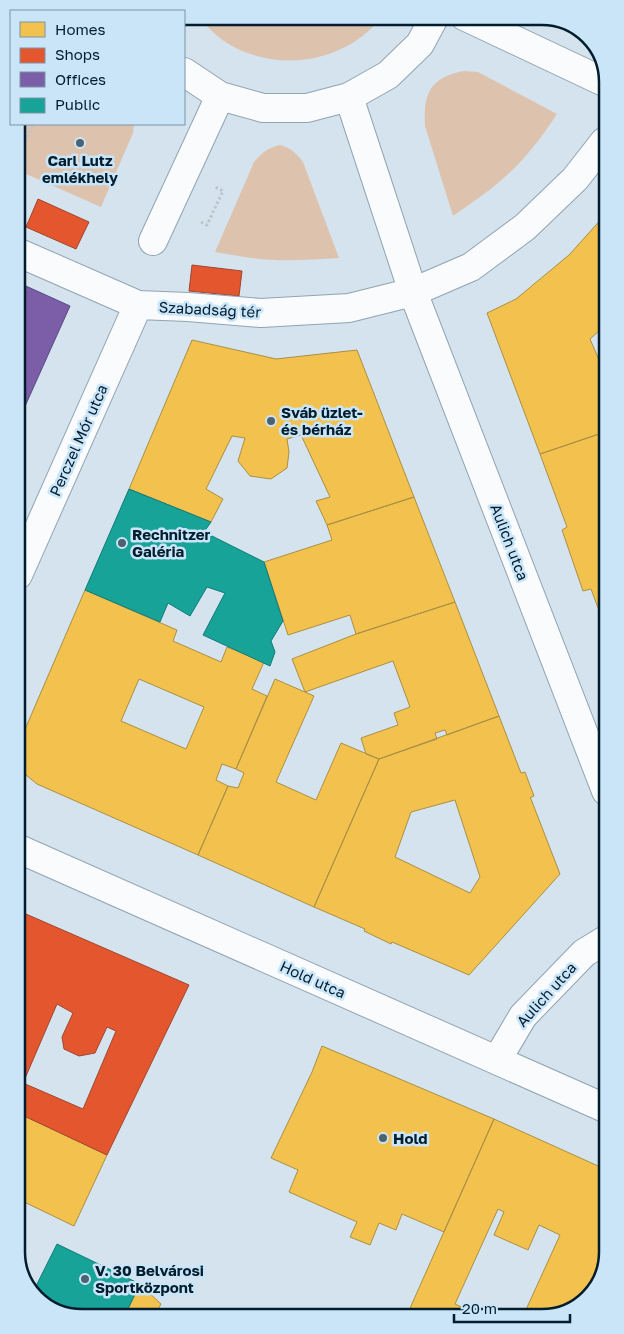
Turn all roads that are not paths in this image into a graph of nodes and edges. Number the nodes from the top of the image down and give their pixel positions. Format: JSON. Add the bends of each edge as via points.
{"nodes":[{"id":1,"x":430,"y":25,"type":"edge"},
{"id":2,"x":483,"y":25,"type":"edge"},
{"id":3,"x":185,"y":73,"type":"edge"},
{"id":4,"x":599,"y":80,"type":"edge"},
{"id":5,"x":220,"y":96,"type":"junction"},
{"id":6,"x":349,"y":97,"type":"junction"},
{"id":7,"x":599,"y":148,"type":"edge"},
{"id":8,"x":153,"y":241,"type":"dead end"},
{"id":9,"x":25,"y":256,"type":"edge"},
{"id":10,"x":413,"y":292,"type":"junction"},
{"id":11,"x":138,"y":305,"type":"junction"},
{"id":12,"x":25,"y":559,"type":"edge"},
{"id":13,"x":599,"y":773,"type":"edge"},
{"id":14,"x":25,"y":852,"type":"edge"},
{"id":15,"x":599,"y":944,"type":"edge"},
{"id":16,"x":497,"y":1060,"type":"junction"},
{"id":17,"x":599,"y":1105,"type":"edge"}],
"edges":[{"from":1,"to":6,"type":"street","via":[[420,44],[388,75]]},
{"from":2,"to":4,"type":"street"},
{"from":3,"to":5,"type":"street"},
{"from":5,"to":6,"type":"street","via":[[263,108],[307,108]]},
{"from":5,"to":8,"type":"street"},
{"from":6,"to":10,"type":"street"},
{"from":7,"to":10,"type":"street","name":"Szabadság tér","via":[[575,179],[525,227],[471,267]]},
{"from":9,"to":11,"type":"street","name":"Szabadság tér"},
{"from":10,"to":11,"type":"street","name":"Szabadság tér","via":[[349,308],[261,313]]},
{"from":10,"to":13,"type":"street","name":"Aulich utca"},
{"from":11,"to":12,"type":"street","name":"Perczel Mór utca"},
{"from":14,"to":16,"type":"street","name":"Hold utca"},
{"from":15,"to":16,"type":"street","name":"Aulich utca","via":[[584,953],[523,1016]]},
{"from":16,"to":17,"type":"street","name":"Hold utca"}]}
